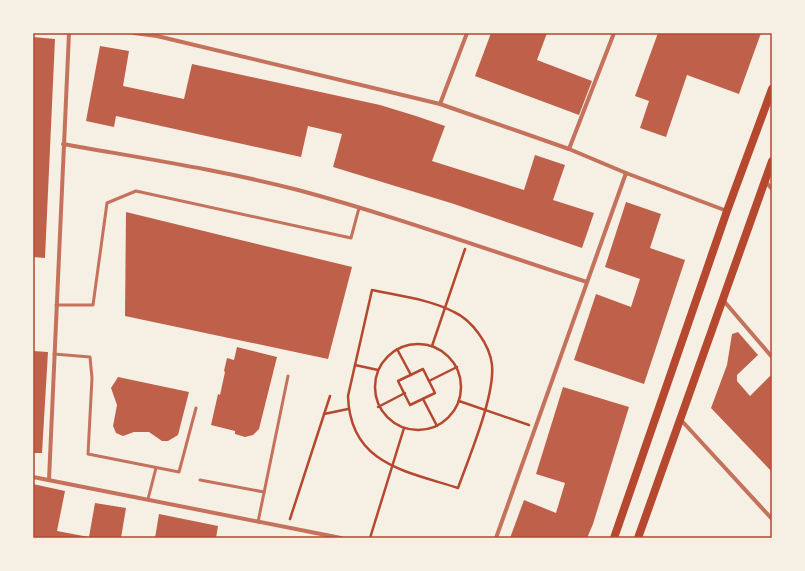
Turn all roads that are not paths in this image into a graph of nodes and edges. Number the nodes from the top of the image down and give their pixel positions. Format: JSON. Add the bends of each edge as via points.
{"nodes":[{"id":1,"x":69,"y":33,"type":"edge"},
{"id":2,"x":134,"y":33,"type":"edge"},
{"id":3,"x":466,"y":33,"type":"edge"},
{"id":4,"x":614,"y":33,"type":"edge"},
{"id":5,"x":157,"y":35,"type":"edge"},
{"id":6,"x":772,"y":89,"type":"edge"},
{"id":7,"x":440,"y":104,"type":"junction"},
{"id":8,"x":63,"y":144,"type":"junction"},
{"id":9,"x":569,"y":149,"type":"junction"},
{"id":10,"x":772,"y":161,"type":"edge"},
{"id":11,"x":626,"y":173,"type":"junction"},
{"id":12,"x":765,"y":181,"type":"junction"},
{"id":13,"x":772,"y":189,"type":"edge"},
{"id":14,"x":359,"y":208,"type":"junction"},
{"id":15,"x":727,"y":211,"type":"junction"},
{"id":16,"x":587,"y":282,"type":"junction"},
{"id":17,"x":723,"y":300,"type":"junction"},
{"id":18,"x":56,"y":305,"type":"junction"},
{"id":19,"x":54,"y":354,"type":"junction"},
{"id":20,"x":772,"y":357,"type":"edge"},
{"id":21,"x":288,"y":376,"type":"dead end"},
{"id":22,"x":196,"y":408,"type":"dead end"},
{"id":23,"x":679,"y":419,"type":"junction"},
{"id":24,"x":156,"y":468,"type":"junction"},
{"id":25,"x":33,"y":477,"type":"edge"},
{"id":26,"x":49,"y":480,"type":"junction"},
{"id":27,"x":200,"y":480,"type":"dead end"},
{"id":28,"x":264,"y":492,"type":"junction"},
{"id":29,"x":148,"y":499,"type":"junction"},
{"id":30,"x":772,"y":519,"type":"edge"},
{"id":31,"x":258,"y":522,"type":"junction"},
{"id":32,"x":341,"y":538,"type":"edge"},
{"id":33,"x":496,"y":538,"type":"edge"},
{"id":34,"x":614,"y":538,"type":"edge"},
{"id":35,"x":638,"y":538,"type":"edge"}],
"edges":[{"from":1,"to":8,"type":"street"},
{"from":2,"to":5,"type":"street"},
{"from":3,"to":7,"type":"street"},
{"from":4,"to":9,"type":"street"},
{"from":5,"to":7,"type":"street"},
{"from":6,"to":15,"type":"main road"},
{"from":7,"to":9,"type":"street"},
{"from":8,"to":14,"type":"street","via":[[214,171],[297,190]]},
{"from":8,"to":18,"type":"street"},
{"from":9,"to":11,"type":"street"},
{"from":10,"to":12,"type":"main road"},
{"from":11,"to":15,"type":"street"},
{"from":11,"to":16,"type":"street"},
{"from":12,"to":13,"type":"street"},
{"from":12,"to":17,"type":"main road"},
{"from":14,"to":16,"type":"street"},
{"from":14,"to":18,"type":"lane","via":[[351,238],[136,191],[107,203],[93,305]]},
{"from":15,"to":34,"type":"main road"},
{"from":16,"to":33,"type":"street"},
{"from":17,"to":20,"type":"street"},
{"from":17,"to":23,"type":"main road"},
{"from":18,"to":19,"type":"street"},
{"from":19,"to":24,"type":"lane","via":[[90,356],[92,372],[88,454]]},
{"from":19,"to":26,"type":"street"},
{"from":21,"to":28,"type":"lane"},
{"from":22,"to":24,"type":"lane","via":[[179,472]]},
{"from":23,"to":30,"type":"street"},
{"from":23,"to":35,"type":"main road"},
{"from":24,"to":29,"type":"lane"},
{"from":25,"to":26,"type":"street"},
{"from":26,"to":29,"type":"street"},
{"from":27,"to":28,"type":"lane"},
{"from":28,"to":31,"type":"lane"},
{"from":29,"to":31,"type":"street"},
{"from":31,"to":32,"type":"street"}]}
